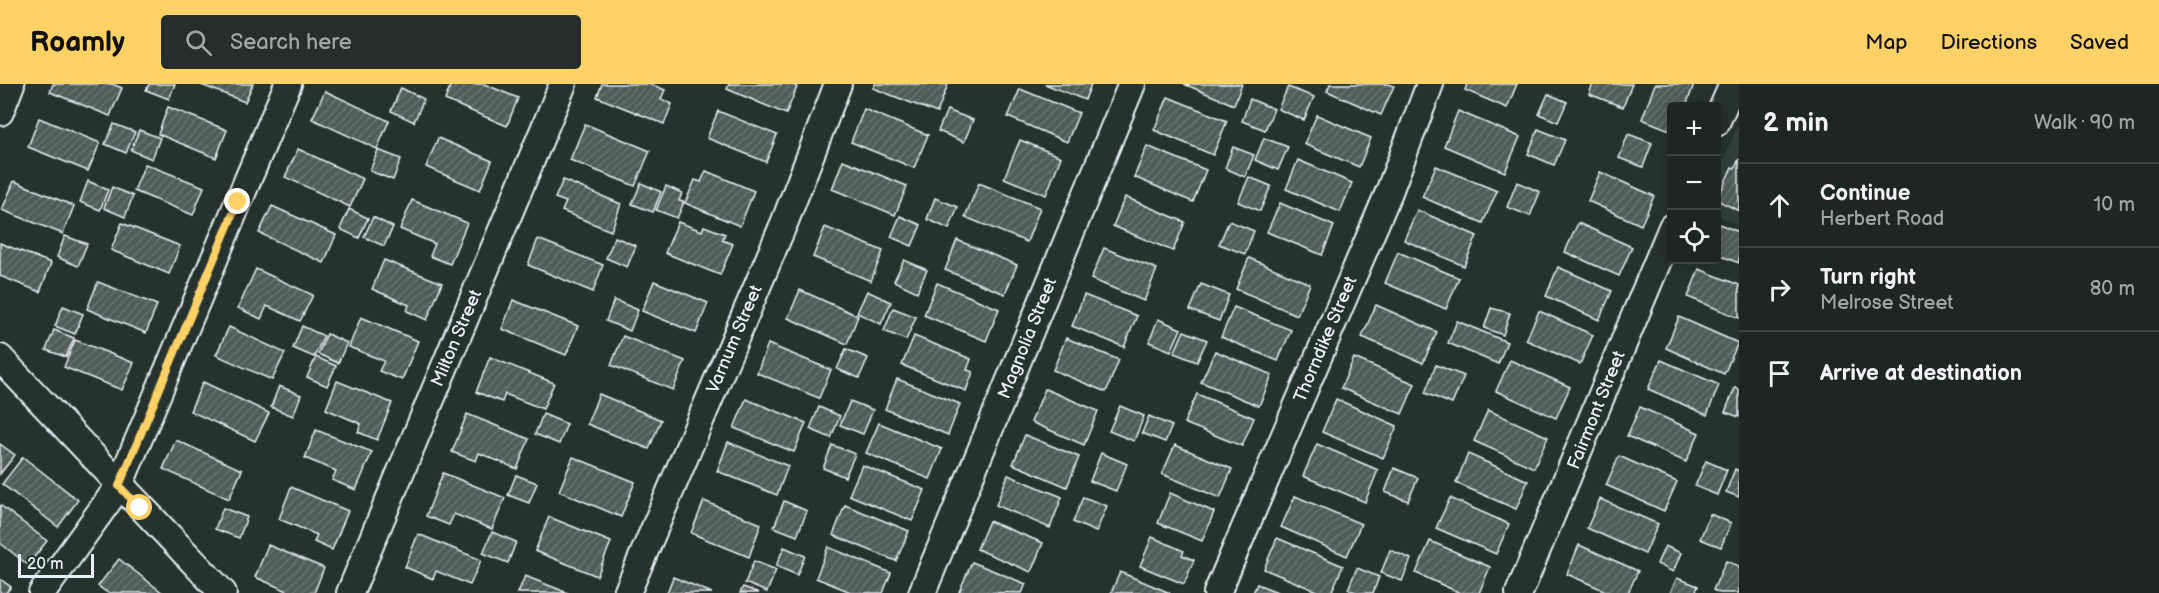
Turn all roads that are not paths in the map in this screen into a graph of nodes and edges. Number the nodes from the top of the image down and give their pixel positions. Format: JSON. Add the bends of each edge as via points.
{"nodes":[{"id":1,"x":11,"y":84,"type":"edge"},
{"id":2,"x":288,"y":84,"type":"edge"},
{"id":3,"x":563,"y":84,"type":"edge"},
{"id":4,"x":838,"y":84,"type":"edge"},
{"id":5,"x":1132,"y":84,"type":"edge"},
{"id":6,"x":1430,"y":84,"type":"edge"},
{"id":7,"x":1733,"y":84,"type":"edge"},
{"id":8,"x":0,"y":112,"type":"edge"},
{"id":9,"x":1721,"y":112,"type":"edge"},
{"id":10,"x":1667,"y":237,"type":"edge"},
{"id":11,"x":0,"y":358,"type":"edge"},
{"id":12,"x":119,"y":486,"type":"junction"},
{"id":13,"x":42,"y":593,"type":"edge"},
{"id":14,"x":223,"y":593,"type":"edge"},
{"id":15,"x":350,"y":593,"type":"edge"},
{"id":16,"x":627,"y":593,"type":"edge"},
{"id":17,"x":922,"y":593,"type":"edge"},
{"id":18,"x":1216,"y":593,"type":"edge"},
{"id":19,"x":1519,"y":593,"type":"edge"}],
"edges":[{"from":1,"to":8,"type":"street"},
{"from":2,"to":12,"type":"street"},
{"from":3,"to":15,"type":"street","name":"Milton Street"},
{"from":4,"to":16,"type":"street","name":"Varnum Street","via":[[785,221]]},
{"from":5,"to":17,"type":"street","name":"Magnolia Street"},
{"from":6,"to":18,"type":"street","name":"Thorndike Street","via":[[1389,192]]},
{"from":7,"to":9,"type":"street"},
{"from":10,"to":19,"type":"street","name":"Fairmont Street"},
{"from":11,"to":12,"type":"street"},
{"from":12,"to":13,"type":"street"},
{"from":12,"to":14,"type":"street"}]}
